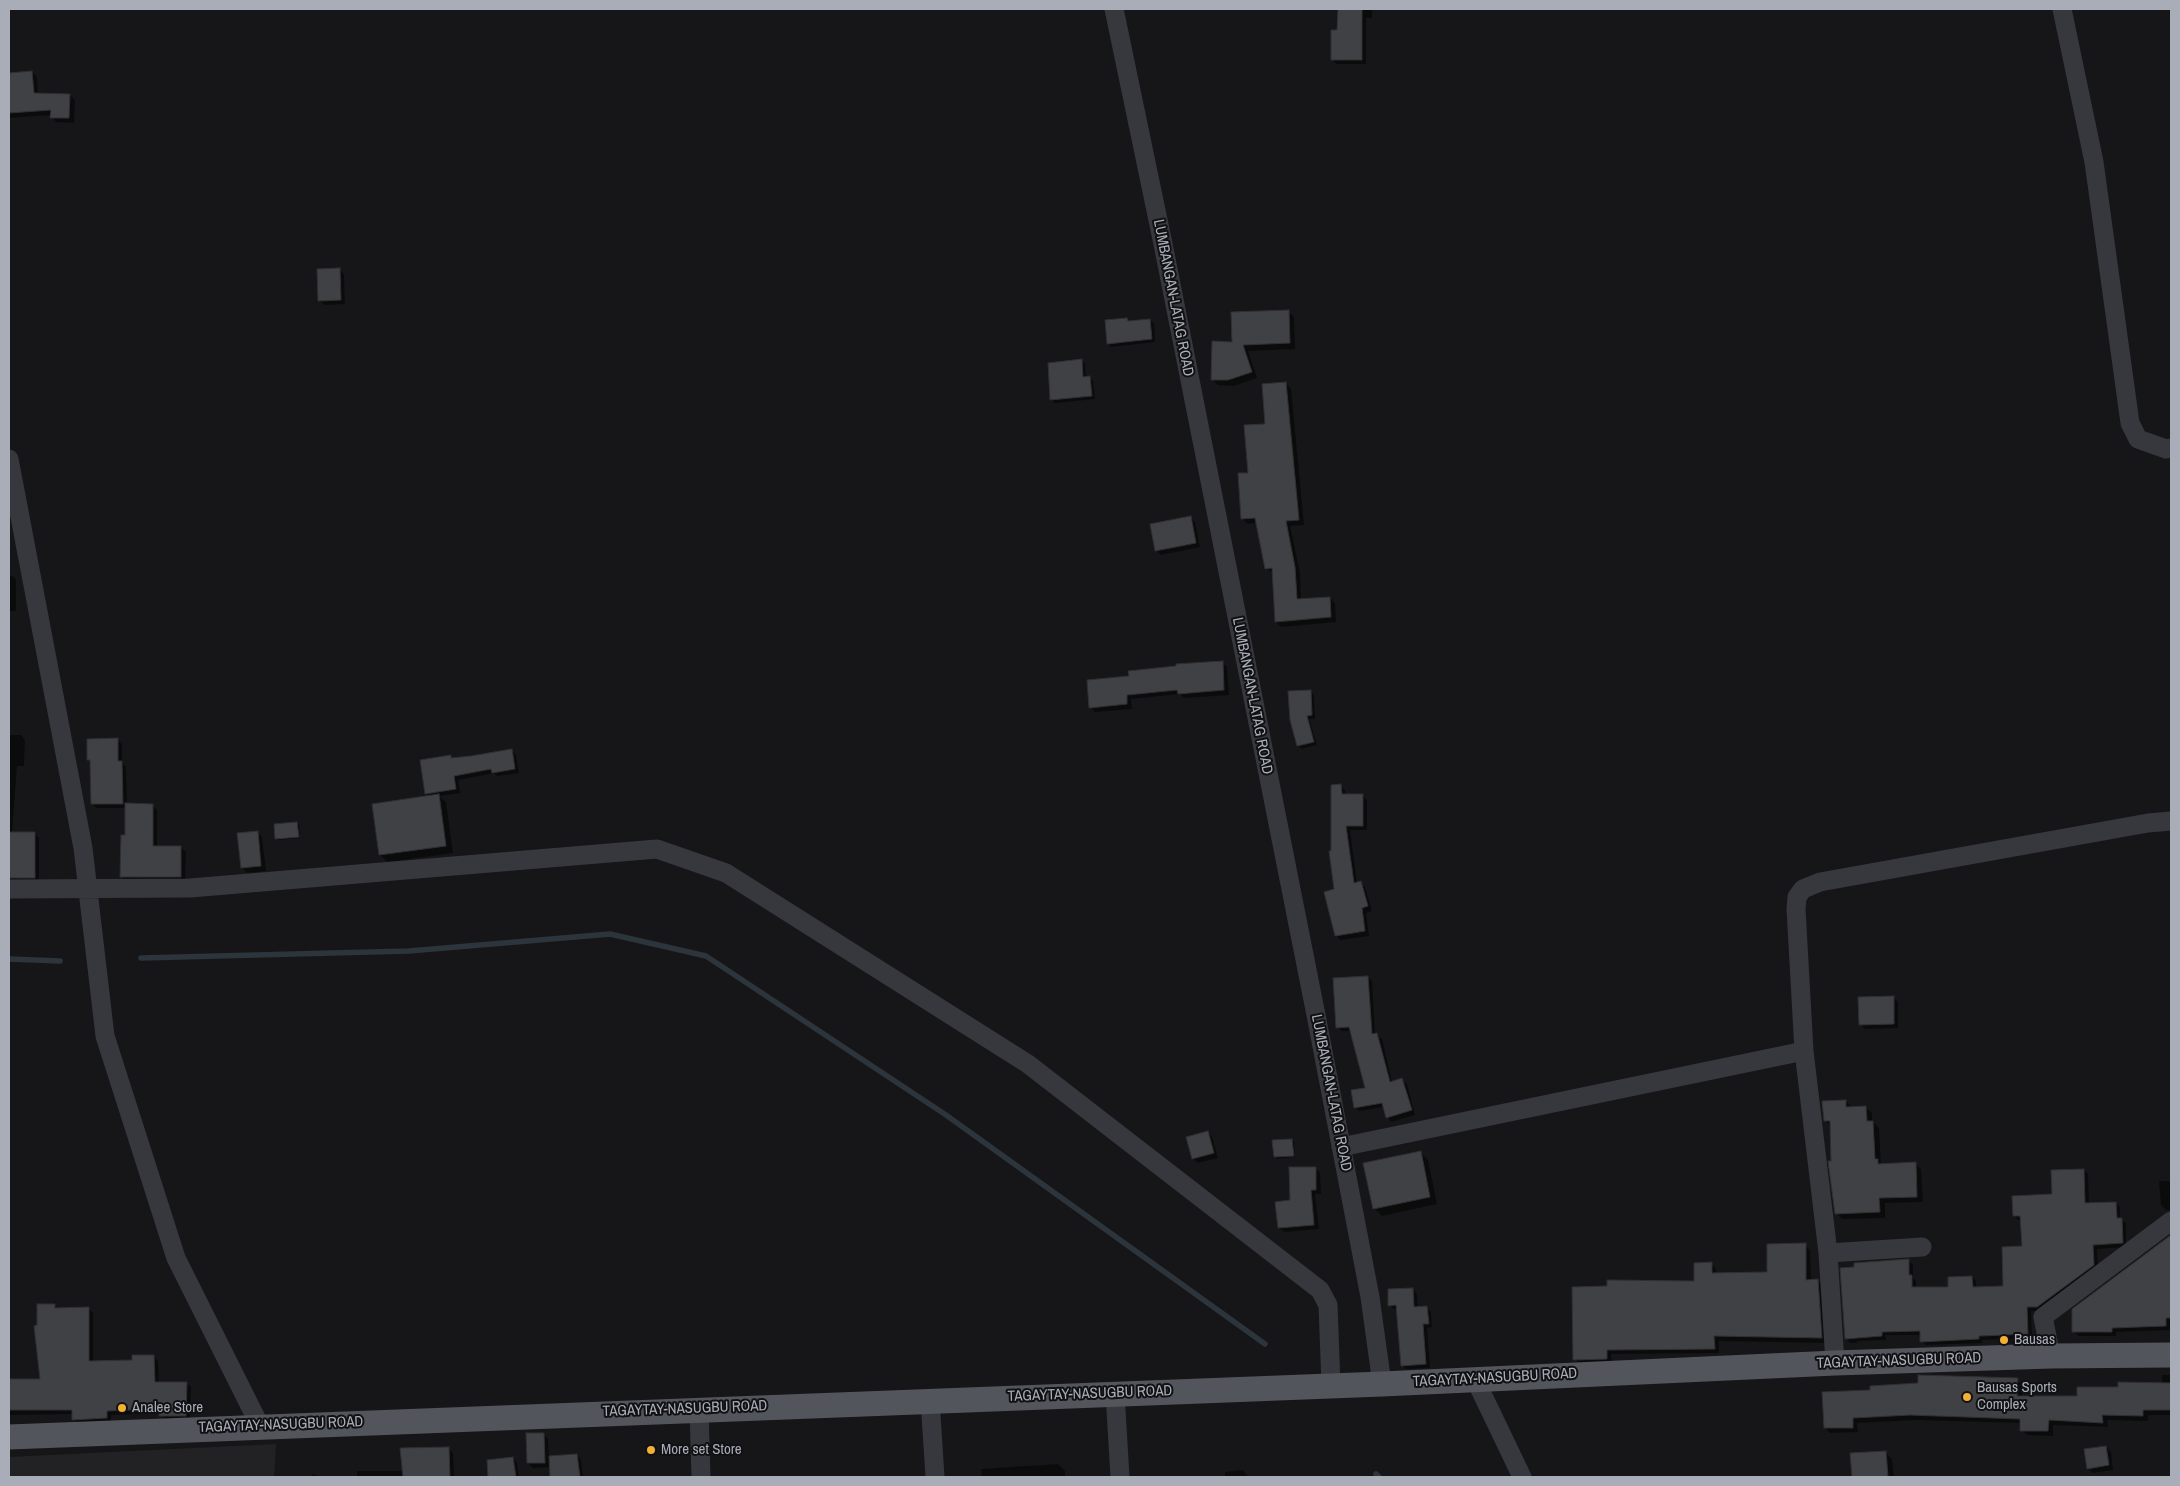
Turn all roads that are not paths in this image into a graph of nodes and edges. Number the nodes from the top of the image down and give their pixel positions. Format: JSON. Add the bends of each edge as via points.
{"nodes":[{"id":1,"x":1114,"y":9,"type":"edge"},
{"id":2,"x":2062,"y":9,"type":"edge"},
{"id":3,"x":2171,"y":448,"type":"edge"},
{"id":4,"x":9,"y":458,"type":"edge"},
{"id":5,"x":2171,"y":821,"type":"edge"},
{"id":6,"x":9,"y":889,"type":"edge"},
{"id":7,"x":88,"y":889,"type":"junction"},
{"id":8,"x":1804,"y":1051,"type":"junction"},
{"id":9,"x":1341,"y":1147,"type":"junction"},
{"id":10,"x":2171,"y":1221,"type":"edge"},
{"id":11,"x":1922,"y":1247,"type":"dead end"},
{"id":12,"x":1828,"y":1253,"type":"junction"},
{"id":13,"x":2051,"y":1356,"type":"junction"},
{"id":14,"x":2171,"y":1356,"type":"edge"},
{"id":15,"x":1835,"y":1363,"type":"junction"},
{"id":16,"x":1476,"y":1379,"type":"junction"},
{"id":17,"x":1382,"y":1384,"type":"junction"},
{"id":18,"x":1331,"y":1385,"type":"junction"},
{"id":19,"x":1115,"y":1393,"type":"junction"},
{"id":20,"x":930,"y":1400,"type":"junction"},
{"id":21,"x":699,"y":1409,"type":"junction"},
{"id":22,"x":260,"y":1426,"type":"junction"},
{"id":23,"x":9,"y":1437,"type":"edge"},
{"id":24,"x":701,"y":1477,"type":"edge"},
{"id":25,"x":935,"y":1477,"type":"edge"},
{"id":26,"x":1120,"y":1477,"type":"edge"},
{"id":27,"x":1522,"y":1477,"type":"edge"}],
"edges":[{"from":1,"to":9,"type":"street","name":"LUMBANGAN-LATAG ROAD"},
{"from":2,"to":3,"type":"street","via":[[2094,162],[2130,424],[2138,439]]},
{"from":4,"to":7,"type":"street","via":[[84,848]]},
{"from":5,"to":8,"type":"street","via":[[1820,882],[1803,889],[1796,897],[1796,909]]},
{"from":6,"to":7,"type":"street"},
{"from":7,"to":18,"type":"street","via":[[190,888],[656,849],[726,873],[1028,1064],[1320,1290],[1328,1305]]},
{"from":7,"to":22,"type":"street","via":[[105,1036],[176,1258]]},
{"from":8,"to":9,"type":"street"},
{"from":8,"to":12,"type":"street"},
{"from":9,"to":17,"type":"street","name":"LUMBANGAN-LATAG ROAD","via":[[1370,1297]]},
{"from":10,"to":13,"type":"street","via":[[2043,1317]]},
{"from":11,"to":12,"type":"street"},
{"from":12,"to":15,"type":"street"},
{"from":13,"to":14,"type":"main road","name":"TAGAYTAY-NASUGBU ROAD"},
{"from":13,"to":15,"type":"main road","name":"TAGAYTAY-NASUGBU ROAD"},
{"from":15,"to":16,"type":"main road","name":"TAGAYTAY-NASUGBU ROAD"},
{"from":16,"to":17,"type":"main road","name":"TAGAYTAY-NASUGBU ROAD"},
{"from":16,"to":27,"type":"street"},
{"from":17,"to":18,"type":"main road","name":"TAGAYTAY-NASUGBU ROAD"},
{"from":18,"to":19,"type":"main road","name":"TAGAYTAY-NASUGBU ROAD"},
{"from":19,"to":20,"type":"main road","name":"TAGAYTAY-NASUGBU ROAD"},
{"from":19,"to":26,"type":"street"},
{"from":20,"to":21,"type":"main road","name":"TAGAYTAY-NASUGBU ROAD"},
{"from":20,"to":25,"type":"street"},
{"from":21,"to":22,"type":"main road","name":"TAGAYTAY-NASUGBU ROAD"},
{"from":21,"to":24,"type":"street"},
{"from":22,"to":23,"type":"main road","name":"TAGAYTAY-NASUGBU ROAD"}]}
